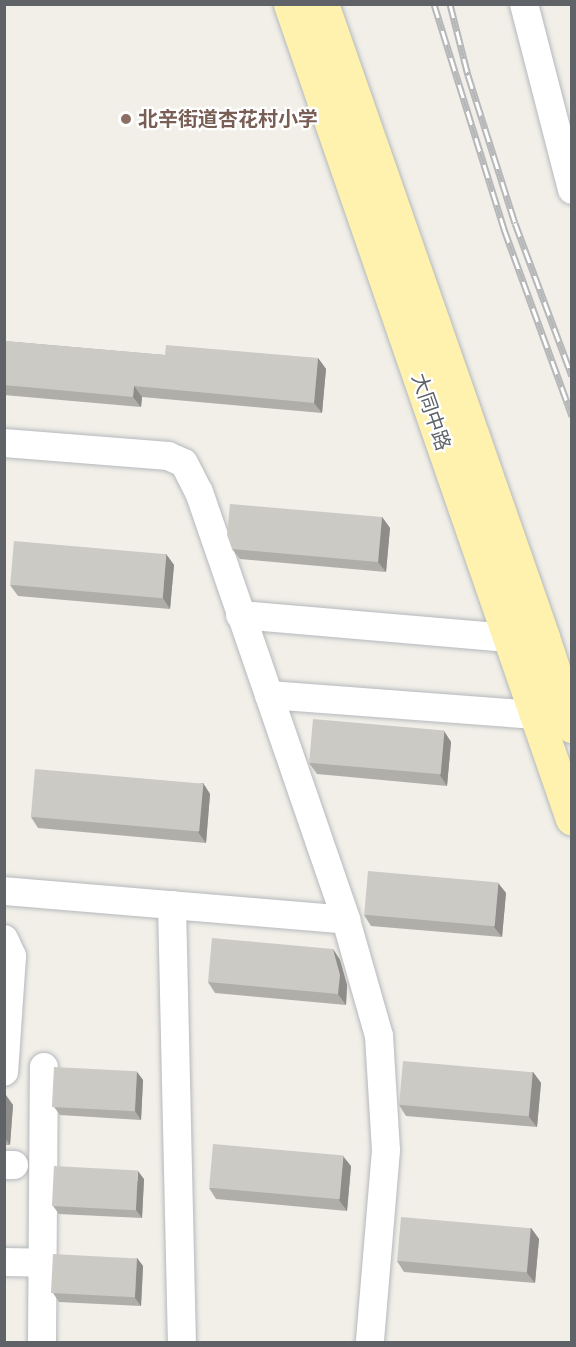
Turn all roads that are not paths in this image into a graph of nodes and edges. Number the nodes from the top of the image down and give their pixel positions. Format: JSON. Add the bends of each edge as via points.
{"nodes":[{"id":1,"x":290,"y":4,"type":"edge"},
{"id":2,"x":322,"y":4,"type":"edge"},
{"id":3,"x":524,"y":4,"type":"edge"},
{"id":4,"x":572,"y":190,"type":"edge"},
{"id":5,"x":4,"y":443,"type":"edge"},
{"id":6,"x":240,"y":615,"type":"junction"},
{"id":7,"x":509,"y":638,"type":"junction"},
{"id":8,"x":269,"y":695,"type":"junction"},
{"id":9,"x":536,"y":715,"type":"junction"},
{"id":10,"x":572,"y":726,"type":"edge"},
{"id":11,"x":572,"y":819,"type":"edge"},
{"id":12,"x":4,"y":891,"type":"edge"},
{"id":13,"x":172,"y":905,"type":"junction"},
{"id":14,"x":346,"y":920,"type":"junction"},
{"id":15,"x":4,"y":939,"type":"edge"},
{"id":16,"x":7,"y":1004,"type":"edge"},
{"id":17,"x":44,"y":1066,"type":"dead end"},
{"id":18,"x":4,"y":1072,"type":"edge"},
{"id":19,"x":4,"y":1262,"type":"edge"},
{"id":20,"x":43,"y":1263,"type":"junction"},
{"id":21,"x":42,"y":1342,"type":"edge"},
{"id":22,"x":182,"y":1342,"type":"edge"},
{"id":23,"x":370,"y":1342,"type":"edge"}],
"edges":[{"from":1,"to":7,"type":"main road","name":"大同中路"},
{"from":2,"to":10,"type":"main road","name":"大同中路"},
{"from":3,"to":4,"type":"lane"},
{"from":5,"to":6,"type":"lane","via":[[168,456],[184,463],[199,492]]},
{"from":6,"to":7,"type":"lane"},
{"from":6,"to":8,"type":"lane"},
{"from":7,"to":9,"type":"main road","name":"大同中路"},
{"from":8,"to":9,"type":"lane"},
{"from":8,"to":14,"type":"lane"},
{"from":9,"to":11,"type":"main road","name":"大同中路"},
{"from":12,"to":13,"type":"lane"},
{"from":13,"to":14,"type":"lane"},
{"from":13,"to":22,"type":"lane"},
{"from":14,"to":23,"type":"lane","via":[[379,1036],[384,1090],[386,1149]]},
{"from":15,"to":16,"type":"lane","via":[[12,956]]},
{"from":16,"to":18,"type":"lane"},
{"from":17,"to":20,"type":"lane"},
{"from":19,"to":20,"type":"lane"},
{"from":20,"to":21,"type":"lane"}]}
